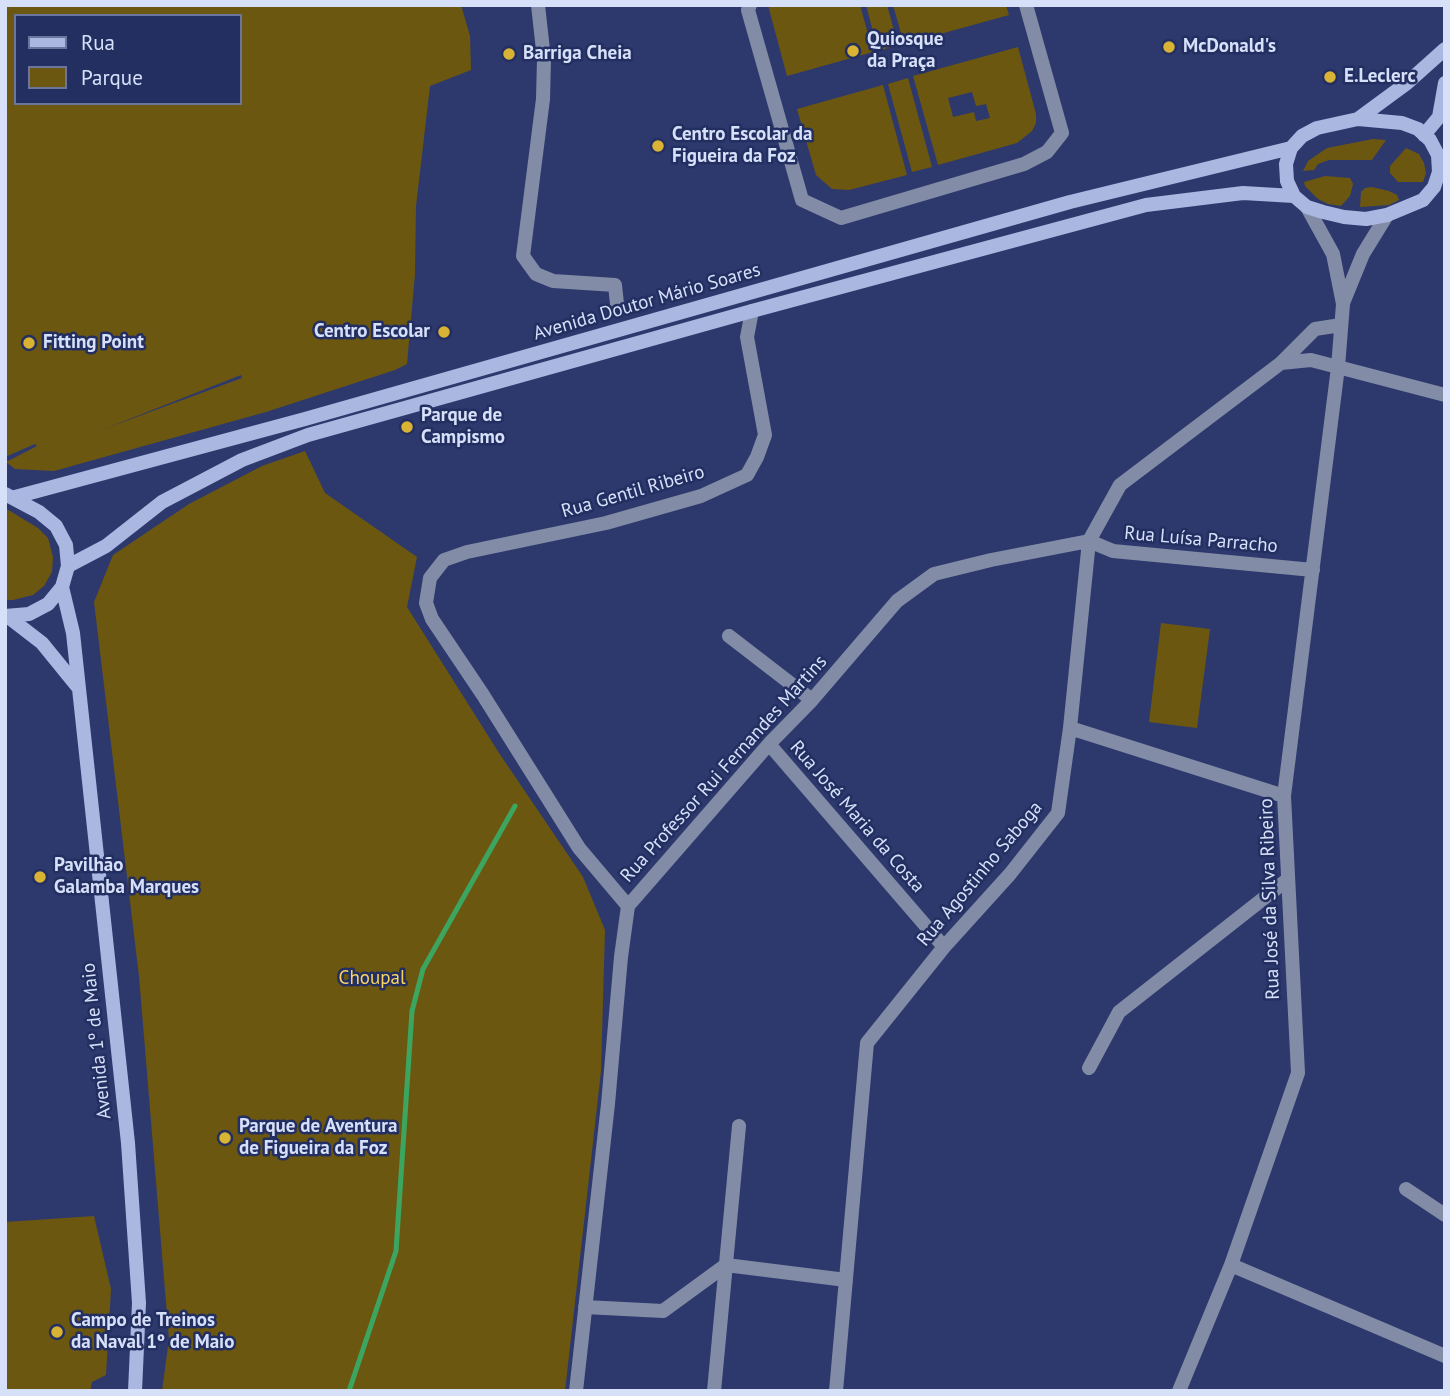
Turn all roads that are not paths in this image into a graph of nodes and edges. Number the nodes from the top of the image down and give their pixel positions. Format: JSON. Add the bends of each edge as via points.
{"nodes":[{"id":1,"x":538,"y":5,"type":"edge"},
{"id":2,"x":750,"y":5,"type":"edge"},
{"id":3,"x":1026,"y":5,"type":"edge"},
{"id":4,"x":1445,"y":49,"type":"edge"},
{"id":5,"x":1444,"y":88,"type":"edge"},
{"id":6,"x":1358,"y":119,"type":"junction"},
{"id":7,"x":1434,"y":143,"type":"edge"},
{"id":8,"x":1291,"y":148,"type":"junction"},
{"id":9,"x":1445,"y":193,"type":"edge"},
{"id":10,"x":1294,"y":196,"type":"junction"},
{"id":11,"x":1423,"y":200,"type":"junction"},
{"id":12,"x":1307,"y":207,"type":"junction"},
{"id":13,"x":1387,"y":215,"type":"junction"},
{"id":14,"x":617,"y":304,"type":"dead end"},
{"id":15,"x":1343,"y":304,"type":"junction"},
{"id":16,"x":752,"y":311,"type":"junction"},
{"id":17,"x":1341,"y":325,"type":"junction"},
{"id":18,"x":1281,"y":363,"type":"junction"},
{"id":19,"x":1338,"y":367,"type":"junction"},
{"id":20,"x":1445,"y":395,"type":"edge"},
{"id":21,"x":10,"y":496,"type":"edge"},
{"id":22,"x":1088,"y":541,"type":"junction"},
{"id":23,"x":68,"y":566,"type":"junction"},
{"id":24,"x":1313,"y":570,"type":"junction"},
{"id":25,"x":62,"y":587,"type":"junction"},
{"id":26,"x":6,"y":616,"type":"edge"},
{"id":27,"x":729,"y":636,"type":"dead end"},
{"id":28,"x":78,"y":688,"type":"junction"},
{"id":29,"x":812,"y":700,"type":"junction"},
{"id":30,"x":1070,"y":728,"type":"junction"},
{"id":31,"x":769,"y":744,"type":"junction"},
{"id":32,"x":1284,"y":796,"type":"junction"},
{"id":33,"x":1287,"y":880,"type":"junction"},
{"id":34,"x":628,"y":906,"type":"junction"},
{"id":35,"x":944,"y":947,"type":"junction"},
{"id":36,"x":1089,"y":1068,"type":"dead end"},
{"id":37,"x":739,"y":1126,"type":"dead end"},
{"id":38,"x":1406,"y":1189,"type":"dead end"},
{"id":39,"x":1445,"y":1214,"type":"edge"},
{"id":40,"x":726,"y":1265,"type":"junction"},
{"id":41,"x":1231,"y":1265,"type":"junction"},
{"id":42,"x":846,"y":1280,"type":"junction"},
{"id":43,"x":585,"y":1307,"type":"junction"},
{"id":44,"x":1445,"y":1356,"type":"edge"},
{"id":45,"x":135,"y":1391,"type":"edge"},
{"id":46,"x":576,"y":1391,"type":"edge"},
{"id":47,"x":713,"y":1391,"type":"edge"},
{"id":48,"x":836,"y":1391,"type":"edge"},
{"id":49,"x":1179,"y":1391,"type":"edge"}],
"edges":[{"from":1,"to":14,"type":"street","via":[[543,99],[523,256],[536,274],[553,281],[615,285]]},
{"from":2,"to":3,"type":"street","via":[[803,200],[841,218],[1024,164],[1047,152],[1062,133]]},
{"from":4,"to":6,"type":"main road"},
{"from":5,"to":7,"type":"main road"},
{"from":6,"to":7,"type":"main road","via":[[1418,129]]},
{"from":6,"to":8,"type":"main road","via":[[1317,128]]},
{"from":7,"to":11,"type":"main road","via":[[1439,172]]},
{"from":8,"to":10,"type":"main road","via":[[1287,181]]},
{"from":8,"to":21,"type":"main road","name":"Avenida Doutor Mário Soares","via":[[1070,202],[305,419]]},
{"from":9,"to":11,"type":"main road"},
{"from":10,"to":12,"type":"main road"},
{"from":10,"to":16,"type":"main road","name":"Avenida Doutor Mário Soares","via":[[1244,193],[1157,202]]},
{"from":11,"to":13,"type":"main road"},
{"from":12,"to":13,"type":"main road","via":[[1344,217]]},
{"from":12,"to":15,"type":"street","name":"Rua José da Silva Ribeiro","via":[[1333,254]]},
{"from":13,"to":15,"type":"street","name":"Rua José da Silva Ribeiro","via":[[1363,254]]},
{"from":15,"to":17,"type":"street","name":"Rua José da Silva Ribeiro"},
{"from":16,"to":23,"type":"main road","name":"Avenida Doutor Mário Soares","via":[[308,435],[242,460],[162,502],[106,546]]},
{"from":16,"to":34,"type":"street","name":"Rua Gentil Ribeiro","via":[[747,337],[765,435],[747,475],[701,496],[606,523],[467,552],[444,560],[430,578],[426,603],[432,619],[579,848]]},
{"from":17,"to":18,"type":"street","name":"Rua Agostinho Saboga","via":[[1315,329]]},
{"from":17,"to":19,"type":"street","name":"Rua José da Silva Ribeiro"},
{"from":18,"to":19,"type":"street","via":[[1311,360]]},
{"from":18,"to":22,"type":"street","name":"Rua Agostinho Saboga","via":[[1120,485]]},
{"from":19,"to":20,"type":"street"},
{"from":19,"to":24,"type":"street","name":"Rua José da Silva Ribeiro"},
{"from":21,"to":23,"type":"main road","via":[[56,526],[66,545]]},
{"from":22,"to":24,"type":"street","name":"Rua Luísa Parracho","via":[[1113,551]]},
{"from":22,"to":29,"type":"street","name":"Rua Professor Rui Fernandes Martins","via":[[934,574],[897,601]]},
{"from":22,"to":30,"type":"street","name":"Rua Agostinho Saboga"},
{"from":23,"to":25,"type":"main road"},
{"from":24,"to":32,"type":"street","name":"Rua José da Silva Ribeiro"},
{"from":25,"to":26,"type":"main road","via":[[48,604],[29,614]]},
{"from":25,"to":28,"type":"main road","name":"Avenida 1º de Maio","via":[[73,633]]},
{"from":26,"to":28,"type":"main road","via":[[42,643]]},
{"from":27,"to":29,"type":"street"},
{"from":28,"to":45,"type":"main road","name":"Avenida 1º de Maio","via":[[128,1143],[139,1303]]},
{"from":29,"to":31,"type":"street","name":"Rua Professor Rui Fernandes Martins"},
{"from":30,"to":32,"type":"street"},
{"from":30,"to":35,"type":"street","name":"Rua Agostinho Saboga","via":[[1058,813]]},
{"from":31,"to":34,"type":"street","name":"Rua Professor Rui Fernandes Martins"},
{"from":31,"to":35,"type":"street","name":"Rua José Maria da Costa"},
{"from":32,"to":33,"type":"street","name":"Rua José da Silva Ribeiro"},
{"from":33,"to":36,"type":"street","via":[[1119,1012]]},
{"from":33,"to":41,"type":"street","name":"Rua José da Silva Ribeiro","via":[[1298,1073]]},
{"from":34,"to":43,"type":"street","name":"Rua Professor Rui Fernandes Martins"},
{"from":35,"to":42,"type":"street","name":"Rua Agostinho Saboga","via":[[867,1043]]},
{"from":37,"to":40,"type":"street"},
{"from":38,"to":39,"type":"street"},
{"from":40,"to":42,"type":"street"},
{"from":40,"to":43,"type":"street","via":[[663,1311]]},
{"from":40,"to":47,"type":"street"},
{"from":41,"to":44,"type":"street"},
{"from":41,"to":49,"type":"street","name":"Rua José da Silva Ribeiro"},
{"from":42,"to":48,"type":"street","name":"Rua Agostinho Saboga"},
{"from":43,"to":46,"type":"street","name":"Rua Professor Rui Fernandes Martins"}]}
